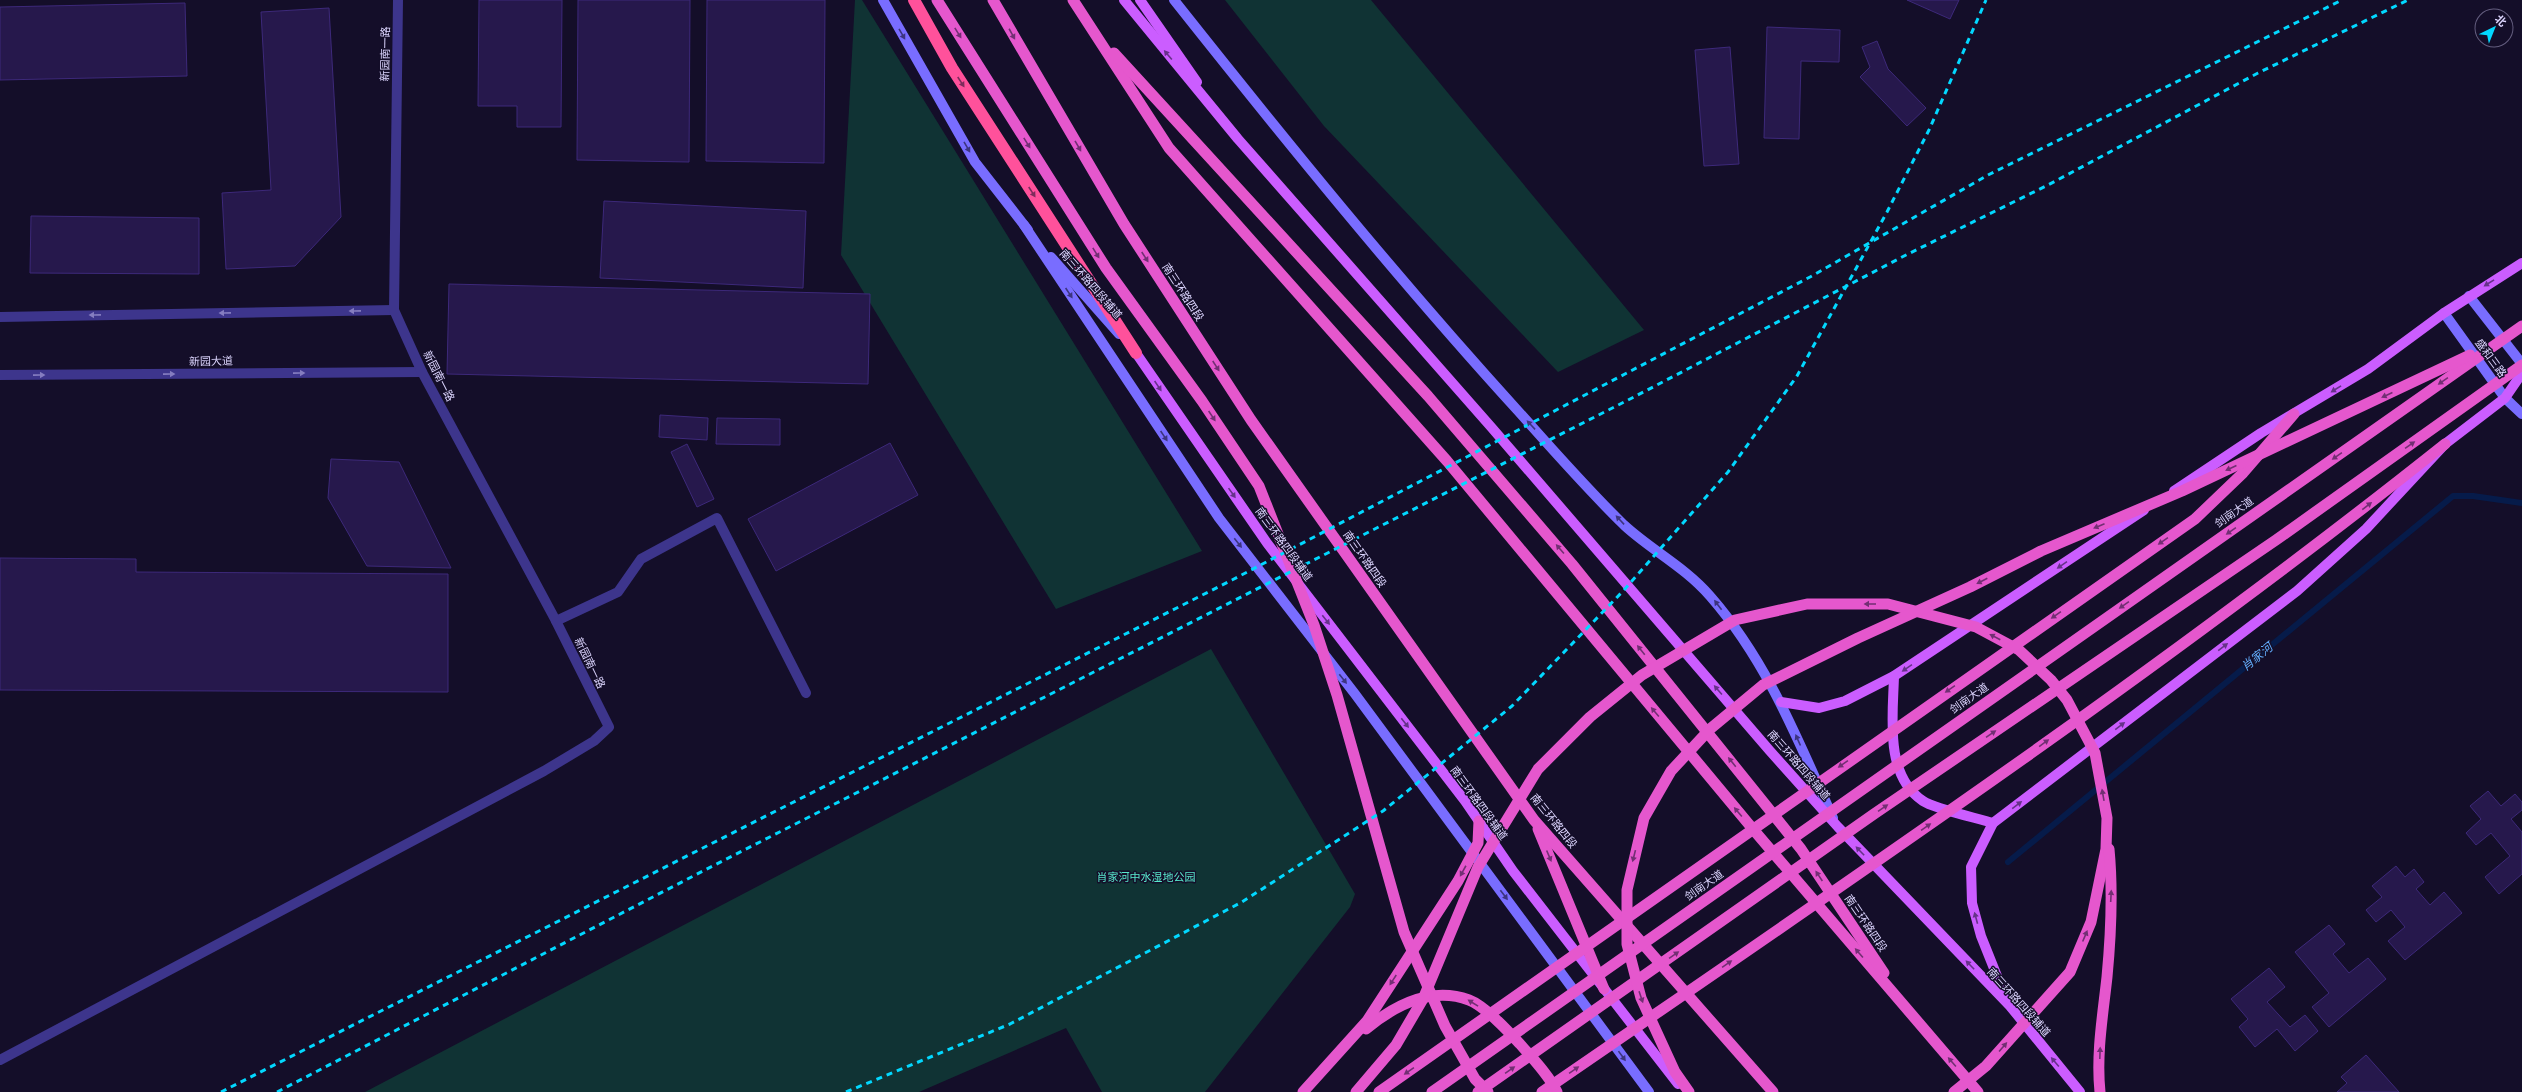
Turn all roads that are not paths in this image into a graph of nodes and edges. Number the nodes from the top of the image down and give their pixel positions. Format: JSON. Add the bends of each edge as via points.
{"nodes":[{"id":1,"x":398,"y":0,"type":"edge"},
{"id":2,"x":883,"y":0,"type":"edge"},
{"id":3,"x":914,"y":0,"type":"edge"},
{"id":4,"x":937,"y":0,"type":"edge"},
{"id":5,"x":993,"y":0,"type":"edge"},
{"id":6,"x":1074,"y":0,"type":"edge"},
{"id":7,"x":1124,"y":0,"type":"edge"},
{"id":8,"x":1140,"y":0,"type":"edge"},
{"id":9,"x":1174,"y":0,"type":"edge"},
{"id":10,"x":1094,"y":31,"type":"junction"},
{"id":11,"x":1238,"y":139,"type":"junction"},
{"id":12,"x":1024,"y":225,"type":"junction"},
{"id":13,"x":2522,"y":263,"type":"edge"},
{"id":14,"x":2469,"y":296,"type":"junction"},
{"id":15,"x":394,"y":310,"type":"junction"},
{"id":16,"x":2444,"y":313,"type":"junction"},
{"id":17,"x":0,"y":317,"type":"edge"},
{"id":18,"x":2522,"y":326,"type":"edge"},
{"id":19,"x":2498,"y":342,"type":"junction"},
{"id":20,"x":1136,"y":354,"type":"junction"},
{"id":21,"x":2522,"y":365,"type":"edge"},
{"id":22,"x":422,"y":372,"type":"junction"},
{"id":23,"x":2522,"y":373,"type":"edge"},
{"id":24,"x":0,"y":375,"type":"edge"},
{"id":25,"x":2505,"y":398,"type":"junction"},
{"id":26,"x":2294,"y":414,"type":"junction"},
{"id":27,"x":2522,"y":414,"type":"edge"},
{"id":28,"x":2445,"y":444,"type":"junction"},
{"id":29,"x":556,"y":621,"type":"junction"},
{"id":30,"x":1894,"y":676,"type":"junction"},
{"id":31,"x":806,"y":693,"type":"dead end"},
{"id":32,"x":1781,"y":702,"type":"junction"},
{"id":33,"x":2107,"y":818,"type":"junction"},
{"id":34,"x":1534,"y":820,"type":"junction"},
{"id":35,"x":1479,"y":822,"type":"junction"},
{"id":36,"x":1993,"y":823,"type":"junction"},
{"id":37,"x":1838,"y":827,"type":"junction"},
{"id":38,"x":1604,"y":989,"type":"junction"},
{"id":39,"x":2010,"y":1006,"type":"junction"},
{"id":40,"x":1911,"y":1014,"type":"junction"},
{"id":41,"x":1346,"y":1045,"type":"junction"},
{"id":42,"x":0,"y":1060,"type":"edge"},
{"id":43,"x":1303,"y":1092,"type":"edge"},
{"id":44,"x":1356,"y":1092,"type":"edge"},
{"id":45,"x":1379,"y":1092,"type":"edge"},
{"id":46,"x":1432,"y":1092,"type":"edge"},
{"id":47,"x":1478,"y":1092,"type":"edge"},
{"id":48,"x":1488,"y":1092,"type":"edge"},
{"id":49,"x":1542,"y":1092,"type":"edge"},
{"id":50,"x":1557,"y":1092,"type":"edge"},
{"id":51,"x":1649,"y":1092,"type":"edge"},
{"id":52,"x":1683,"y":1092,"type":"edge"},
{"id":53,"x":1689,"y":1092,"type":"edge"},
{"id":54,"x":1773,"y":1092,"type":"edge"},
{"id":55,"x":1954,"y":1092,"type":"edge"},
{"id":56,"x":1978,"y":1092,"type":"edge"},
{"id":57,"x":2080,"y":1092,"type":"edge"},
{"id":58,"x":2100,"y":1092,"type":"edge"}],
"edges":[{"from":1,"to":15,"type":"street","name":"新园南一路"},
{"from":2,"to":12,"type":"main road","name":"南三环路四段辅道","one_way":true,"via":[[975,162]]},
{"from":3,"to":20,"type":"highway","one_way":true,"via":[[952,68]]},
{"from":4,"to":48,"type":"highway","one_way":true,"via":[[1106,268],[1202,400],[1259,486],[1314,625],[1337,695],[1404,932],[1445,1026],[1475,1079]]},
{"from":5,"to":34,"type":"highway","name":"南三环路四段","one_way":true,"via":[[1124,224],[1247,414]]},
{"from":6,"to":10,"type":"highway","name":"南三环路四段"},
{"from":11,"to":7,"type":"main road","one_way":true},
{"from":8,"to":11,"type":"main road"},
{"from":32,"to":9,"type":"main road","one_way":true,"via":[[1755,654],[1709,594],[1670,559],[1626,526],[1518,411],[1311,172]]},
{"from":40,"to":10,"type":"highway","name":"南三环路四段","one_way":true,"via":[[1746,822],[1447,461],[1169,148]]},
{"from":40,"to":10,"type":"highway","name":"南三环路四段","one_way":true,"via":[[1801,849],[1572,564],[1413,379]]},
{"from":37,"to":11,"type":"main road","name":"南三环路四段辅道","one_way":true},
{"from":12,"to":20,"type":"main road","name":"南三环路四段辅道"},
{"from":12,"to":51,"type":"main road","one_way":true,"via":[[1219,518],[1354,694]]},
{"from":13,"to":14,"type":"main road","one_way":true},
{"from":14,"to":16,"type":"main road"},
{"from":14,"to":21,"type":"main road"},
{"from":15,"to":17,"type":"street","one_way":true},
{"from":15,"to":22,"type":"street","name":"新园南一路"},
{"from":16,"to":25,"type":"main road","name":"盛和三路"},
{"from":16,"to":26,"type":"main road","one_way":true,"via":[[2368,369]]},
{"from":18,"to":19,"type":"highway","name":"剑南大道"},
{"from":19,"to":46,"type":"highway","name":"剑南大道","one_way":true},
{"from":19,"to":53,"type":"highway","one_way":true,"via":[[2182,491],[2041,551],[1838,648],[1763,685],[1710,730],[1671,771],[1644,818],[1627,890],[1627,944],[1641,998],[1675,1072]]},
{"from":20,"to":35,"type":"main road","name":"南三环路四段辅道","one_way":true,"via":[[1266,543]]},
{"from":47,"to":21,"type":"highway","one_way":true,"via":[[1874,814],[2276,540]]},
{"from":24,"to":22,"type":"street","name":"新园大道","one_way":true},
{"from":22,"to":29,"type":"street","name":"新园南一路"},
{"from":23,"to":25,"type":"main road"},
{"from":25,"to":27,"type":"main road","name":"盛和三路"},
{"from":25,"to":28,"type":"main road"},
{"from":26,"to":30,"type":"main road","one_way":true,"via":[[2261,433]]},
{"from":26,"to":45,"type":"highway","one_way":true,"via":[[2243,473],[2195,519]]},
{"from":36,"to":28,"type":"main road","one_way":true,"via":[[2297,591],[2366,529]]},
{"from":49,"to":28,"type":"highway","one_way":true,"via":[[1979,790],[2337,530]]},
{"from":29,"to":31,"type":"street","via":[[618,592],[641,559],[717,518]]},
{"from":29,"to":42,"type":"street","name":"新园南一路","via":[[609,727],[594,741],[544,771]]},
{"from":30,"to":32,"type":"main road","via":[[1845,701],[1819,708]]},
{"from":30,"to":36,"type":"main road","via":[[1892,749],[1906,784],[1923,801]]},
{"from":37,"to":32,"type":"main road","one_way":true},
{"from":33,"to":44,"type":"highway","one_way":true,"via":[[2095,753],[2067,700],[2051,680],[2019,650],[1976,627],[1888,604],[1807,604],[1735,620],[1642,675],[1590,717],[1538,769],[1478,867],[1423,1000],[1396,1045]]},
{"from":55,"to":33,"type":"highway","one_way":true,"via":[[1986,1066],[2070,972],[2091,922],[2106,849]]},
{"from":58,"to":33,"type":"highway","one_way":true,"via":[[2101,1026],[2107,975],[2112,879]]},
{"from":34,"to":38,"type":"highway","one_way":true},
{"from":34,"to":54,"type":"highway","name":"南三环路四段"},
{"from":35,"to":38,"type":"main road","name":"南三环路四段辅道","via":[[1513,871]]},
{"from":35,"to":41,"type":"highway","one_way":true,"via":[[1478,843],[1458,881],[1367,1021]]},
{"from":39,"to":36,"type":"main road","one_way":true,"via":[[1981,936],[1972,903],[1972,867]]},
{"from":39,"to":37,"type":"main road","name":"南三环路四段辅道","one_way":true},
{"from":38,"to":52,"type":"main road","name":"南三环路四段辅道"},
{"from":57,"to":39,"type":"main road","name":"南三环路四段辅道","one_way":true},
{"from":56,"to":40,"type":"highway","name":"南三环路四段","one_way":true},
{"from":41,"to":43,"type":"highway"},
{"from":50,"to":41,"type":"highway","one_way":true,"via":[[1538,1064],[1502,1024],[1470,1000],[1447,996],[1416,998],[1382,1016]]}]}
